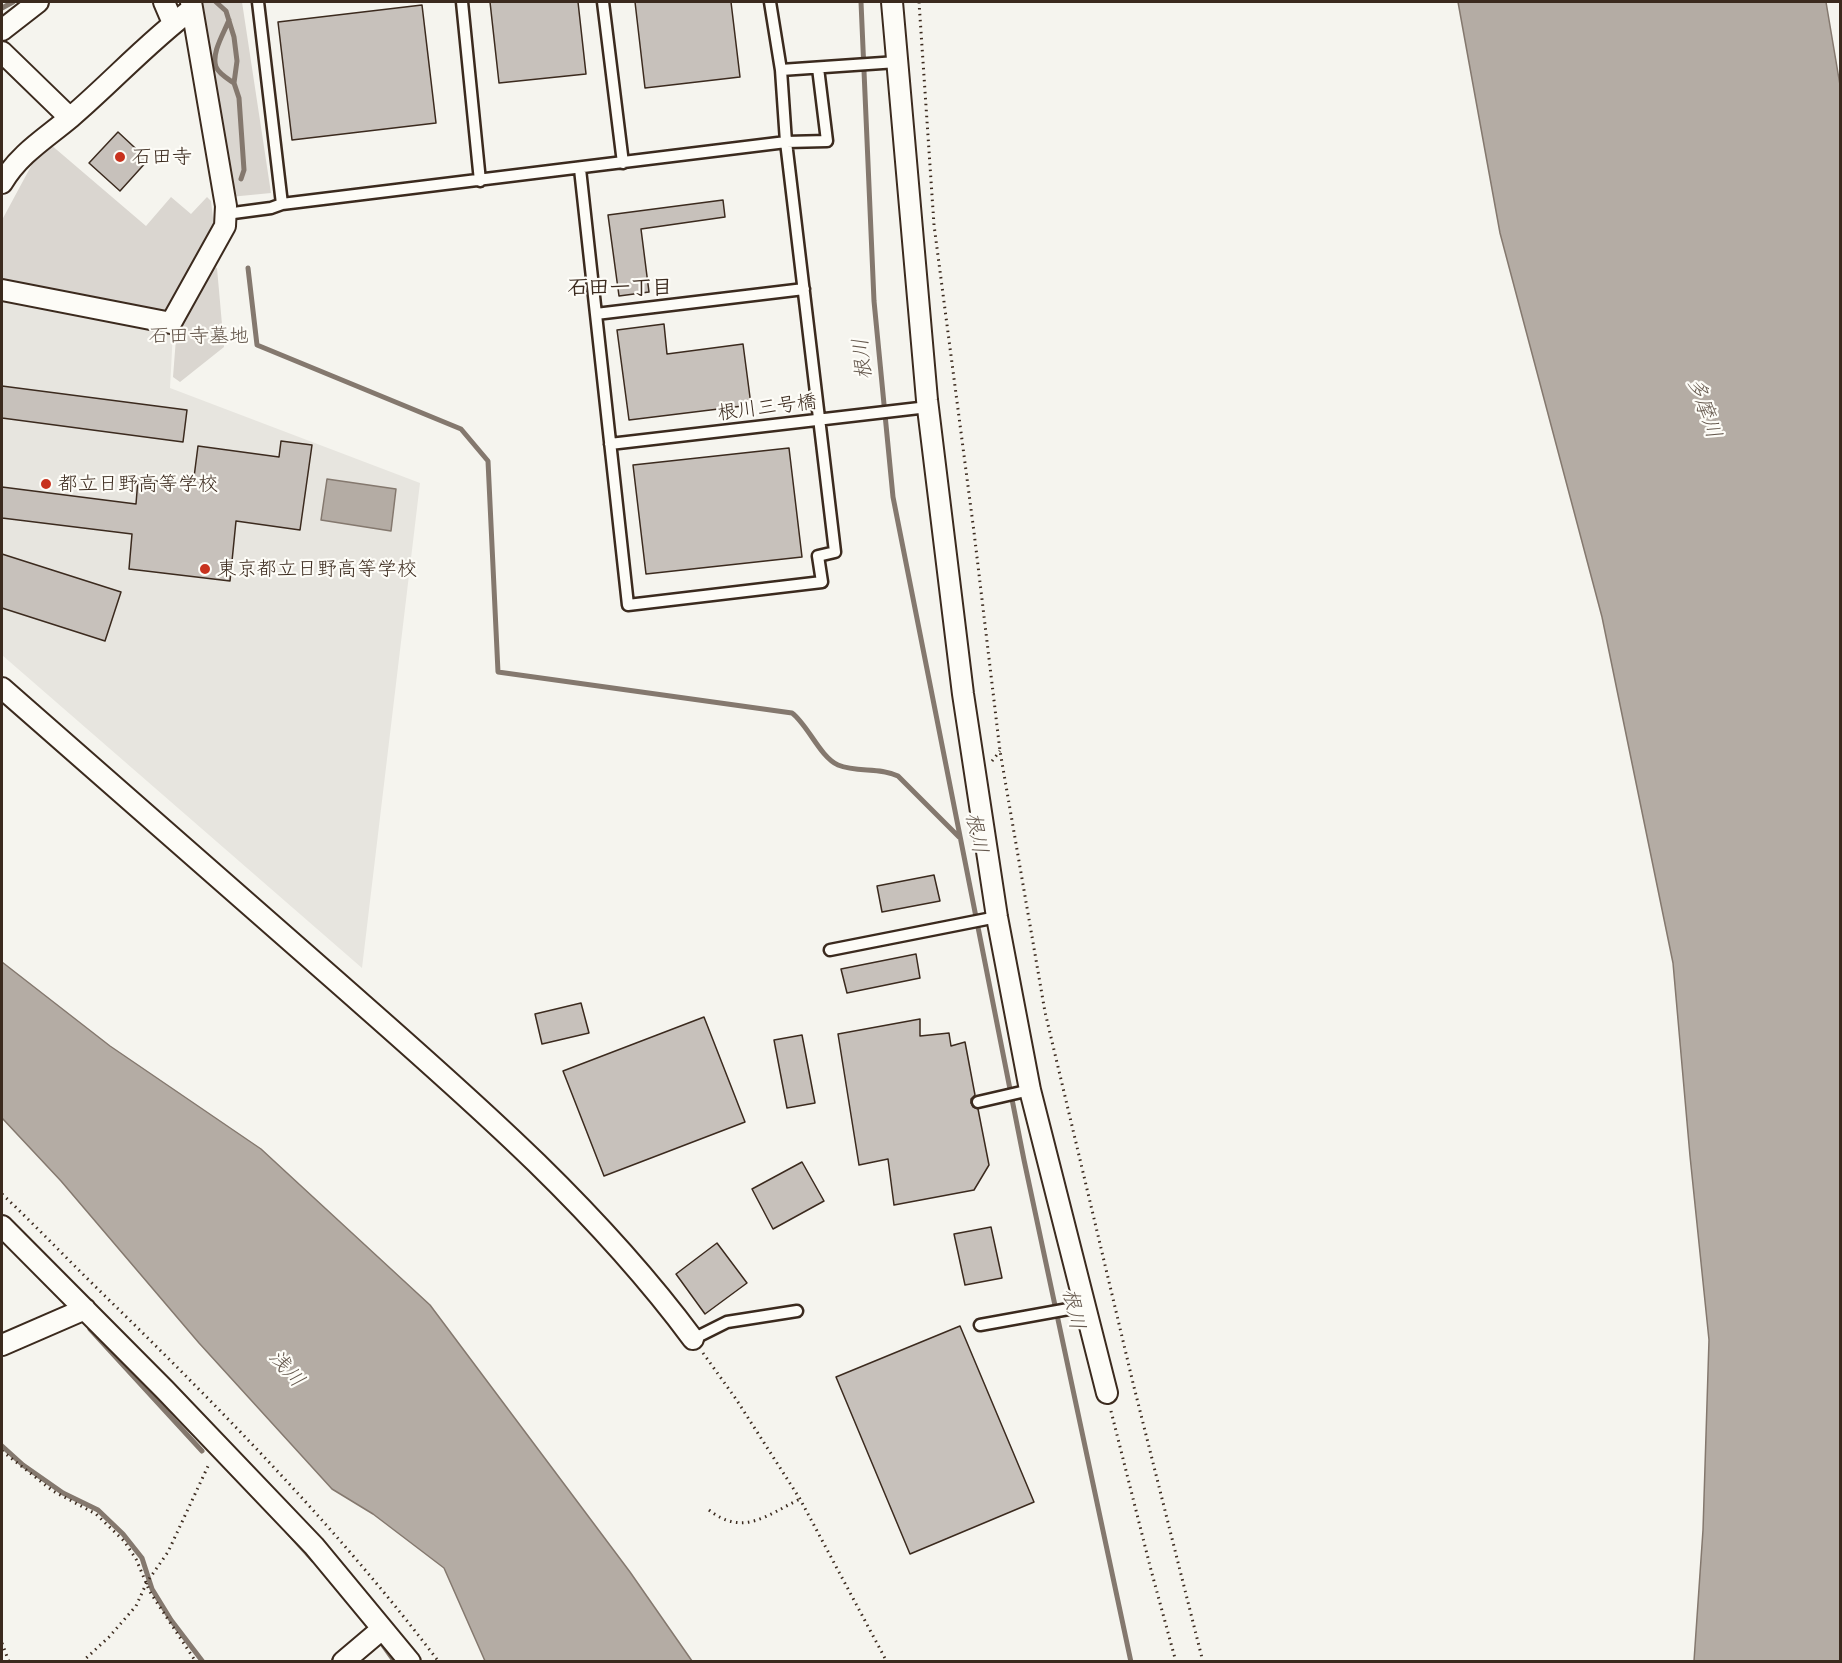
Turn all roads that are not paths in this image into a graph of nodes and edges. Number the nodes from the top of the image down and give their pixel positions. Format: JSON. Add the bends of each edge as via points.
{"nodes":[{"id":1,"x":38,"y":2,"type":"edge"},
{"id":2,"x":164,"y":2,"type":"edge"},
{"id":3,"x":258,"y":2,"type":"edge"},
{"id":4,"x":462,"y":2,"type":"edge"},
{"id":5,"x":603,"y":2,"type":"edge"},
{"id":6,"x":771,"y":2,"type":"edge"},
{"id":7,"x":892,"y":2,"type":"edge"},
{"id":8,"x":191,"y":5,"type":"edge"},
{"id":9,"x":173,"y":23,"type":"junction"},
{"id":10,"x":2,"y":30,"type":"edge"},
{"id":11,"x":2,"y":51,"type":"edge"},
{"id":12,"x":888,"y":63,"type":"junction"},
{"id":13,"x":818,"y":68,"type":"junction"},
{"id":14,"x":781,"y":70,"type":"junction"},
{"id":15,"x":70,"y":118,"type":"junction"},
{"id":16,"x":786,"y":142,"type":"junction"},
{"id":17,"x":623,"y":163,"type":"junction"},
{"id":18,"x":580,"y":169,"type":"junction"},
{"id":19,"x":480,"y":181,"type":"junction"},
{"id":20,"x":2,"y":183,"type":"edge"},
{"id":21,"x":282,"y":204,"type":"junction"},
{"id":22,"x":226,"y":214,"type":"junction"},
{"id":23,"x":804,"y":289,"type":"junction"},
{"id":24,"x":2,"y":290,"type":"edge"},
{"id":25,"x":596,"y":314,"type":"junction"},
{"id":26,"x":927,"y":407,"type":"junction"},
{"id":27,"x":819,"y":420,"type":"junction"},
{"id":28,"x":610,"y":444,"type":"junction"},
{"id":29,"x":2,"y":688,"type":"edge"},
{"id":30,"x":990,"y":918,"type":"junction"},
{"id":31,"x":830,"y":950,"type":"dead end"},
{"id":32,"x":1026,"y":1091,"type":"junction"},
{"id":33,"x":978,"y":1102,"type":"dead end"},
{"id":34,"x":2,"y":1226,"type":"edge"},
{"id":35,"x":85,"y":1309,"type":"junction"},
{"id":36,"x":1076,"y":1310,"type":"junction"},
{"id":37,"x":797,"y":1311,"type":"dead end"},
{"id":38,"x":980,"y":1325,"type":"dead end"},
{"id":39,"x":693,"y":1339,"type":"joint"},
{"id":40,"x":2,"y":1345,"type":"edge"},
{"id":41,"x":1107,"y":1393,"type":"road end"},
{"id":42,"x":382,"y":1629,"type":"junction"},
{"id":43,"x":343,"y":1662,"type":"edge"},
{"id":44,"x":410,"y":1662,"type":"edge"}],
"edges":[{"from":1,"to":10,"type":"street"},
{"from":2,"to":9,"type":"street"},
{"from":3,"to":21,"type":"lane"},
{"from":4,"to":19,"type":"lane"},
{"from":5,"to":17,"type":"lane"},
{"from":6,"to":14,"type":"lane"},
{"from":7,"to":12,"type":"street"},
{"from":8,"to":9,"type":"street"},
{"from":8,"to":22,"type":"street"},
{"from":9,"to":15,"type":"street"},
{"from":11,"to":15,"type":"street"},
{"from":12,"to":13,"type":"lane"},
{"from":12,"to":26,"type":"street"},
{"from":13,"to":14,"type":"lane"},
{"from":13,"to":16,"type":"lane","via":[[827,141]]},
{"from":14,"to":16,"type":"lane"},
{"from":15,"to":20,"type":"street","via":[[36,143],[9,170]]},
{"from":16,"to":17,"type":"lane"},
{"from":16,"to":23,"type":"lane"},
{"from":17,"to":18,"type":"lane"},
{"from":18,"to":19,"type":"lane"},
{"from":18,"to":25,"type":"lane"},
{"from":19,"to":21,"type":"lane"},
{"from":21,"to":22,"type":"lane"},
{"from":22,"to":24,"type":"street","via":[[225,225],[171,323]]},
{"from":23,"to":25,"type":"lane"},
{"from":23,"to":27,"type":"lane"},
{"from":25,"to":28,"type":"lane"},
{"from":26,"to":27,"type":"lane","name":"根川三号橋"},
{"from":26,"to":30,"type":"street"},
{"from":27,"to":28,"type":"lane","name":"根川三号橋"},
{"from":27,"to":28,"type":"lane","via":[[836,552],[818,556],[822,582],[640,604],[628,605]]},
{"from":29,"to":39,"type":"street","via":[[513,1139],[613,1241],[662,1296]]},
{"from":30,"to":31,"type":"lane"},
{"from":30,"to":32,"type":"street"},
{"from":32,"to":33,"type":"lane"},
{"from":32,"to":36,"type":"street"},
{"from":34,"to":35,"type":"street"},
{"from":35,"to":40,"type":"street"},
{"from":35,"to":42,"type":"street","via":[[314,1546]]},
{"from":36,"to":38,"type":"lane"},
{"from":36,"to":41,"type":"street"},
{"from":37,"to":39,"type":"lane","via":[[727,1322]]},
{"from":42,"to":43,"type":"street"},
{"from":42,"to":44,"type":"street"}]}
